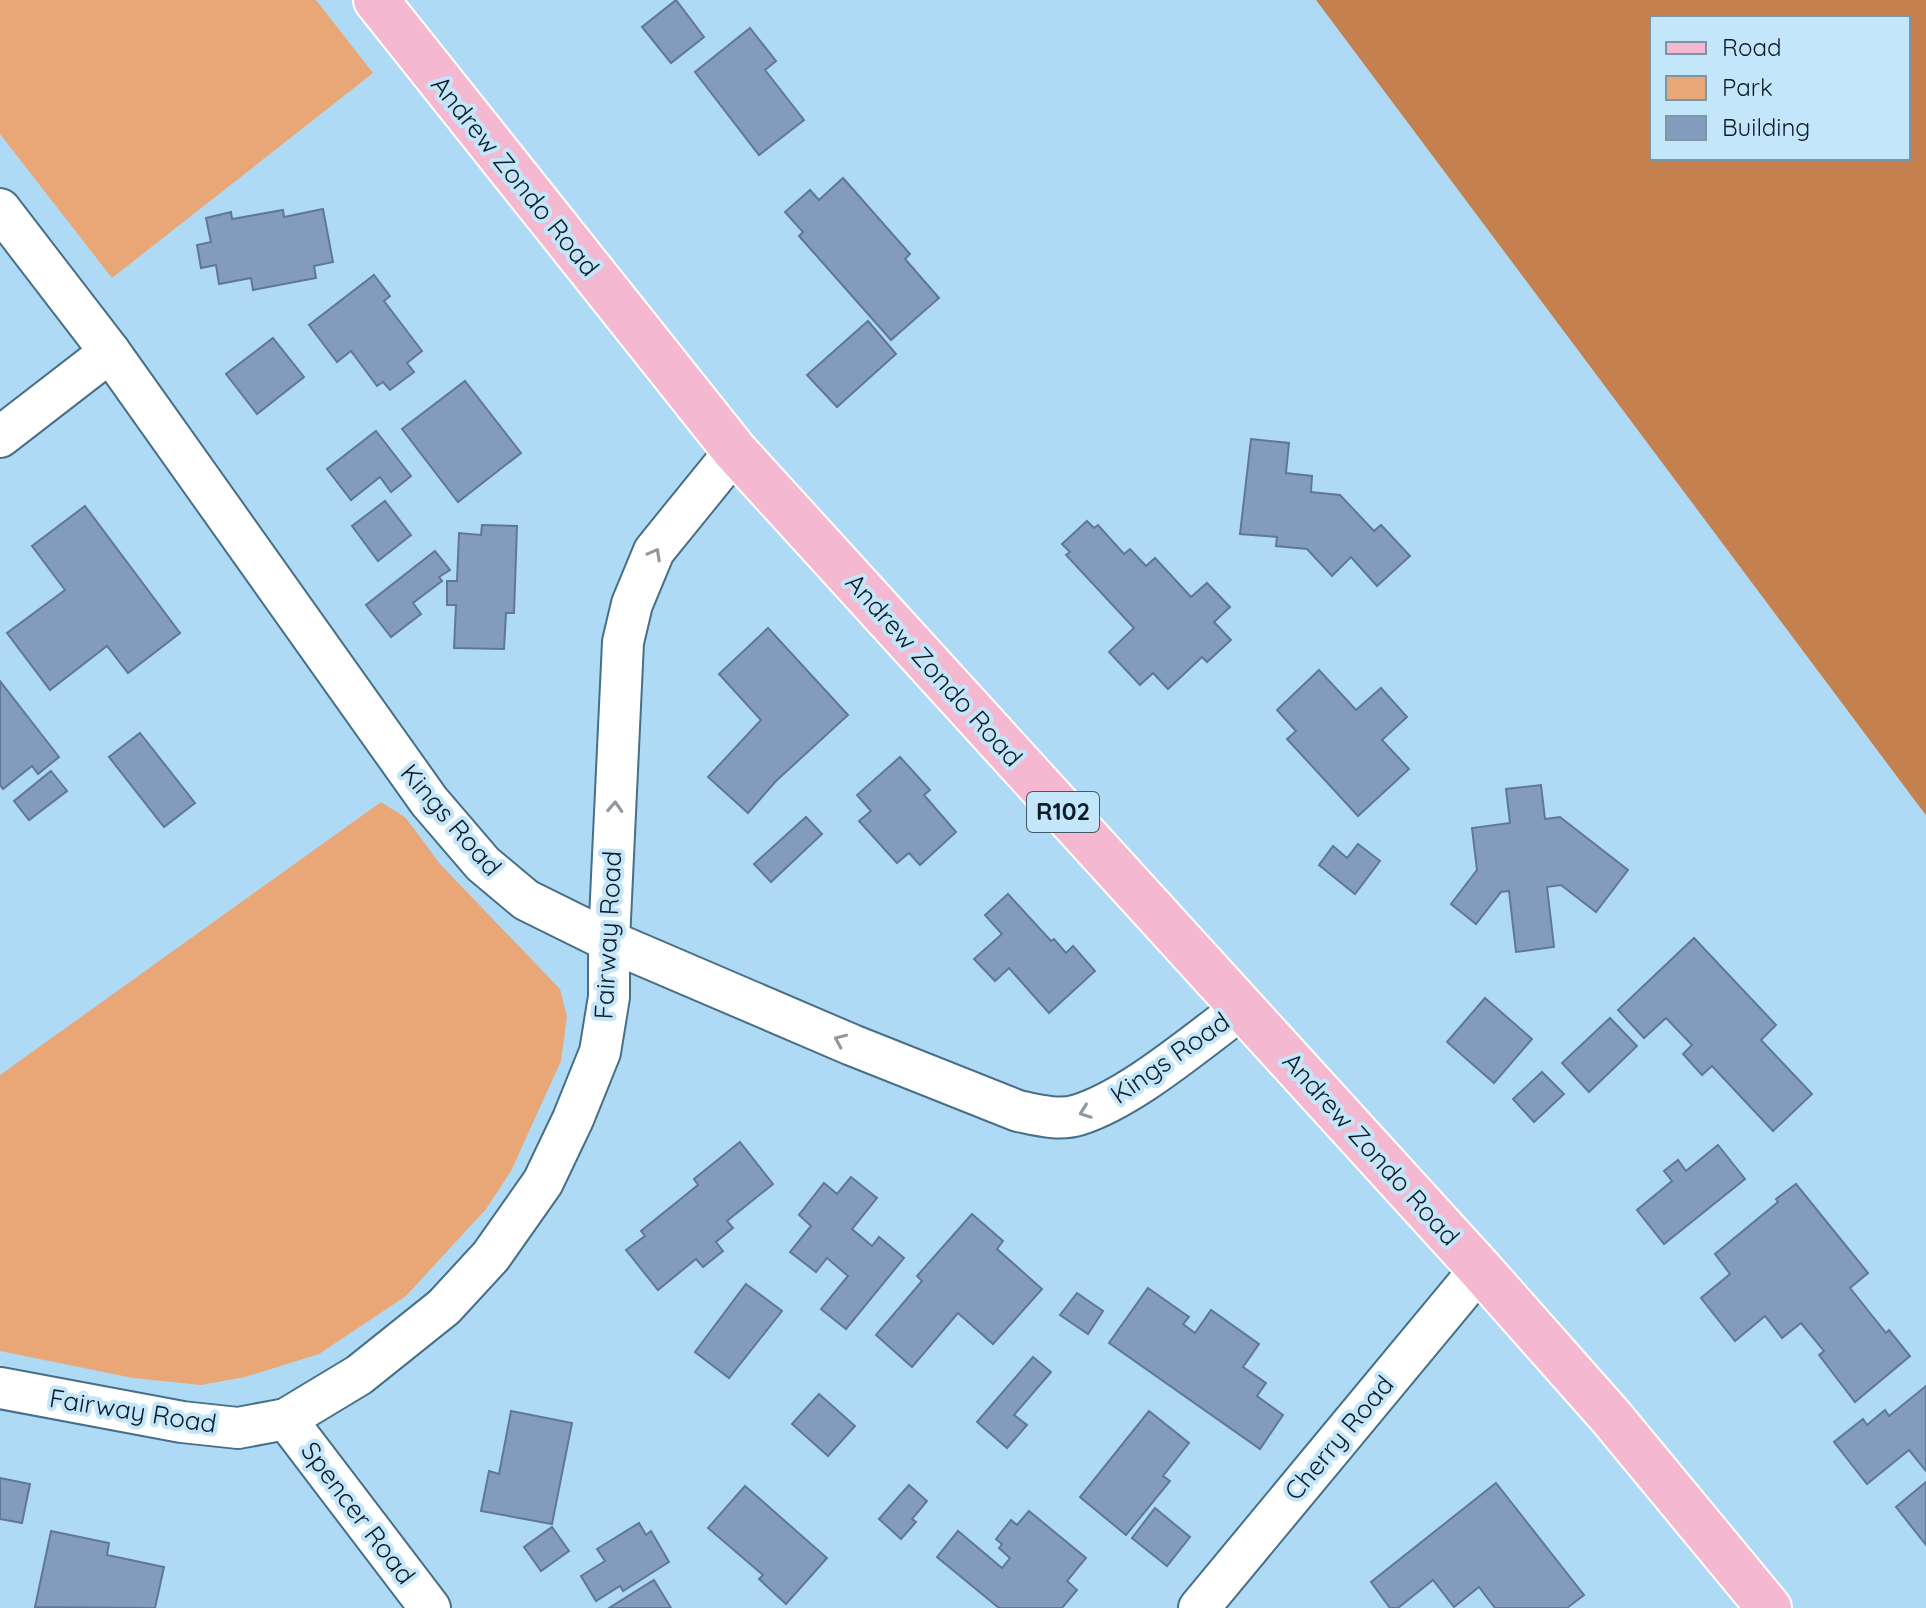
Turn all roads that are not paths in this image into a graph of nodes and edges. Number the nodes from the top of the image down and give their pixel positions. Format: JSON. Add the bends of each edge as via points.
{"nodes":[{"id":1,"x":376,"y":0,"type":"edge"},
{"id":2,"x":0,"y":209,"type":"edge"},
{"id":3,"x":110,"y":352,"type":"junction"},
{"id":4,"x":0,"y":437,"type":"edge"},
{"id":5,"x":735,"y":451,"type":"junction"},
{"id":6,"x":609,"y":941,"type":"junction"},
{"id":7,"x":1243,"y":1008,"type":"junction"},
{"id":8,"x":1480,"y":1269,"type":"junction"},
{"id":9,"x":0,"y":1388,"type":"edge"},
{"id":10,"x":286,"y":1419,"type":"junction"},
{"id":11,"x":430,"y":1608,"type":"edge"},
{"id":12,"x":1199,"y":1608,"type":"edge"},
{"id":13,"x":1769,"y":1608,"type":"edge"}],
"edges":[{"from":1,"to":5,"type":"main road","name":"Andrew Zondo Road","number":"R102"},
{"from":2,"to":3,"type":"street","name":"Kings Road"},
{"from":3,"to":4,"type":"street"},
{"from":3,"to":6,"type":"street","name":"Kings Road","via":[[429,801],[483,864],[526,900]]},
{"from":6,"to":5,"type":"street","name":"Fairway Road","one_way":true,"via":[[623,642],[632,604],[654,551]]},
{"from":5,"to":7,"type":"main road","name":"Andrew Zondo Road","number":"R102"},
{"from":7,"to":6,"type":"street","name":"Kings Road","one_way":true,"via":[[1120,1097],[1076,1116],[1046,1117],[1018,1111],[852,1045]]},
{"from":6,"to":10,"type":"street","name":"Fairway Road","via":[[609,997],[600,1052],[543,1182],[491,1256],[444,1307],[359,1375]]},
{"from":7,"to":8,"type":"main road","name":"Andrew Zondo Road","number":"R102"},
{"from":8,"to":12,"type":"street","name":"Cherry Road"},
{"from":8,"to":13,"type":"main road","name":"Andrew Zondo Road","number":"R102"},
{"from":9,"to":10,"type":"street","name":"Fairway Road","via":[[182,1422],[238,1428]]},
{"from":10,"to":11,"type":"street","name":"Spencer Road"}]}
